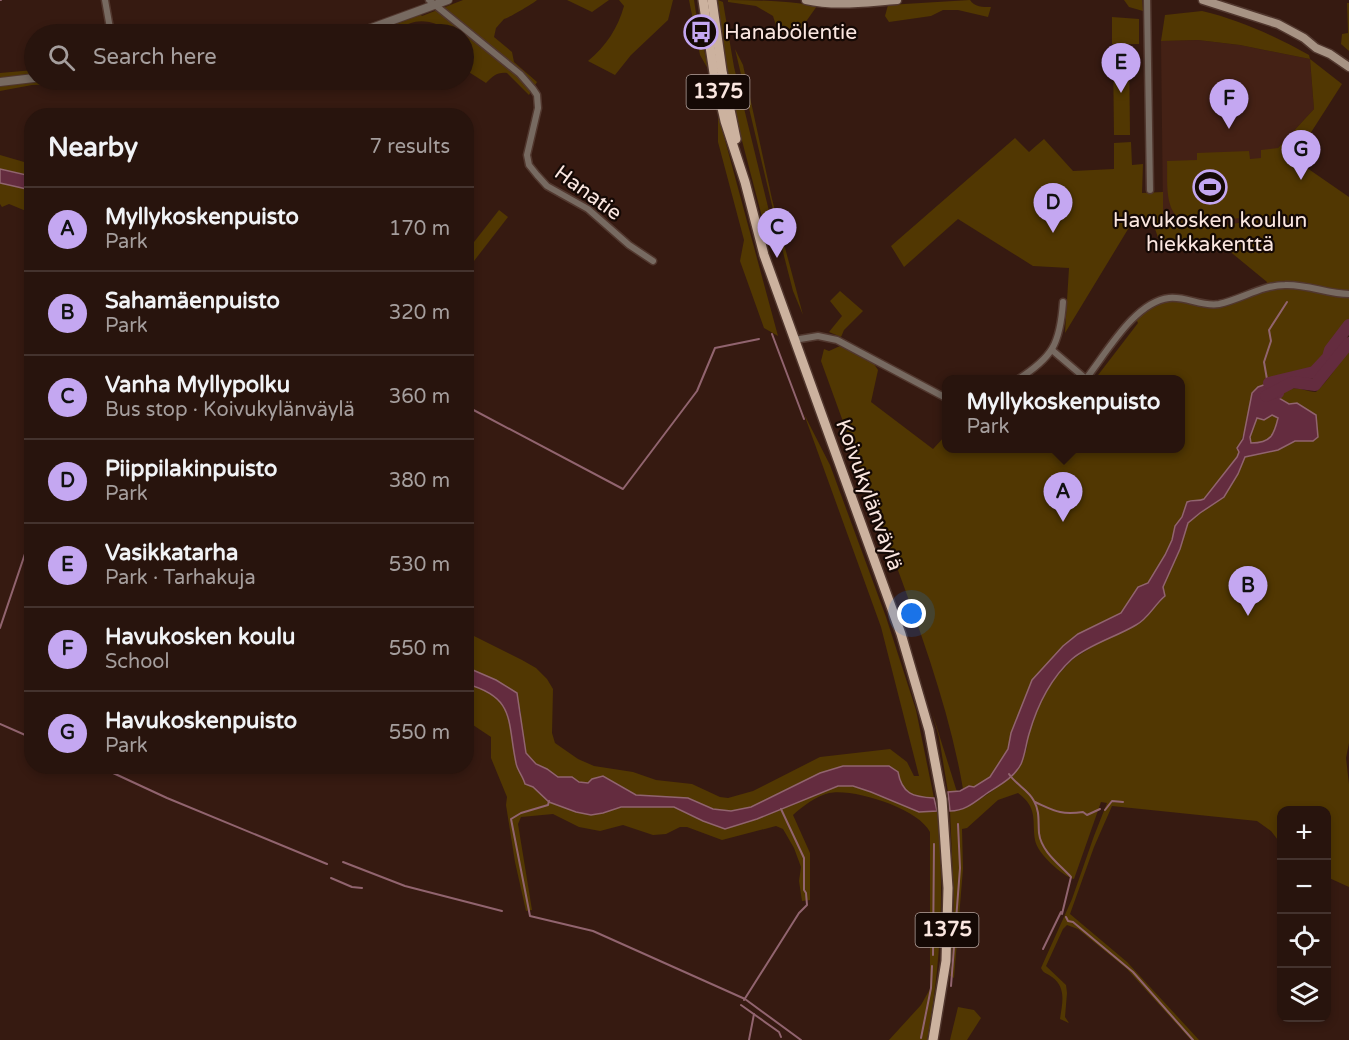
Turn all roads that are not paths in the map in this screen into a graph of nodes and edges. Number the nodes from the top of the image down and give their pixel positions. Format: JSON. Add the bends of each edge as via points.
{"nodes":[{"id":1,"x":105,"y":0,"type":"edge"},
{"id":2,"x":448,"y":0,"type":"edge"},
{"id":3,"x":703,"y":0,"type":"edge"},
{"id":4,"x":712,"y":0,"type":"edge"},
{"id":5,"x":807,"y":0,"type":"edge"},
{"id":6,"x":897,"y":0,"type":"edge"},
{"id":7,"x":1203,"y":0,"type":"edge"},
{"id":8,"x":433,"y":2,"type":"edge"},
{"id":9,"x":1147,"y":2,"type":"edge"},
{"id":10,"x":109,"y":24,"type":"edge"},
{"id":11,"x":379,"y":24,"type":"edge"},
{"id":12,"x":460,"y":24,"type":"edge"},
{"id":13,"x":474,"y":36,"type":"edge"},
{"id":14,"x":1349,"y":67,"type":"edge"},
{"id":15,"x":24,"y":79,"type":"edge"},
{"id":16,"x":0,"y":82,"type":"edge"},
{"id":17,"x":745,"y":182,"type":"junction"},
{"id":18,"x":1150,"y":190,"type":"dead end"},
{"id":19,"x":652,"y":261,"type":"dead end"},
{"id":20,"x":1349,"y":294,"type":"edge"},
{"id":21,"x":1064,"y":302,"type":"dead end"},
{"id":22,"x":794,"y":340,"type":"junction"},
{"id":23,"x":1052,"y":350,"type":"junction"},
{"id":24,"x":1024,"y":375,"type":"edge"},
{"id":25,"x":1081,"y":375,"type":"edge"},
{"id":26,"x":1089,"y":375,"type":"edge"},
{"id":27,"x":942,"y":396,"type":"edge"},
{"id":28,"x":933,"y":1040,"type":"edge"}],
"edges":[{"from":1,"to":10,"type":"street"},
{"from":2,"to":8,"type":"street"},
{"from":3,"to":17,"type":"main road","name":"Koivukylänväylä","number":"1375","via":[[718,93]]},
{"from":4,"to":17,"type":"main road","name":"Koivukylänväylä","number":"1375"},
{"from":5,"to":6,"type":"main road"},
{"from":7,"to":14,"type":"main road","via":[[1278,24]]},
{"from":8,"to":11,"type":"street"},
{"from":8,"to":12,"type":"street","name":"Hanatie"},
{"from":9,"to":18,"type":"street"},
{"from":13,"to":19,"type":"street","name":"Hanatie","via":[[520,74],[537,94],[538,108],[527,155],[537,175],[548,186],[588,209]]},
{"from":15,"to":16,"type":"street"},
{"from":17,"to":22,"type":"main road","name":"Koivukylänväylä","number":"1375"},
{"from":20,"to":26,"type":"street","via":[[1285,285],[1218,304],[1176,298],[1160,300],[1140,311]]},
{"from":21,"to":23,"type":"street"},
{"from":22,"to":27,"type":"street","via":[[818,336],[837,340]]},
{"from":22,"to":28,"type":"main road","name":"Koivukylänväylä","number":"1375","via":[[904,644],[929,730],[944,820],[948,888],[946,961]]},
{"from":23,"to":24,"type":"street"},
{"from":23,"to":25,"type":"street"}]}
